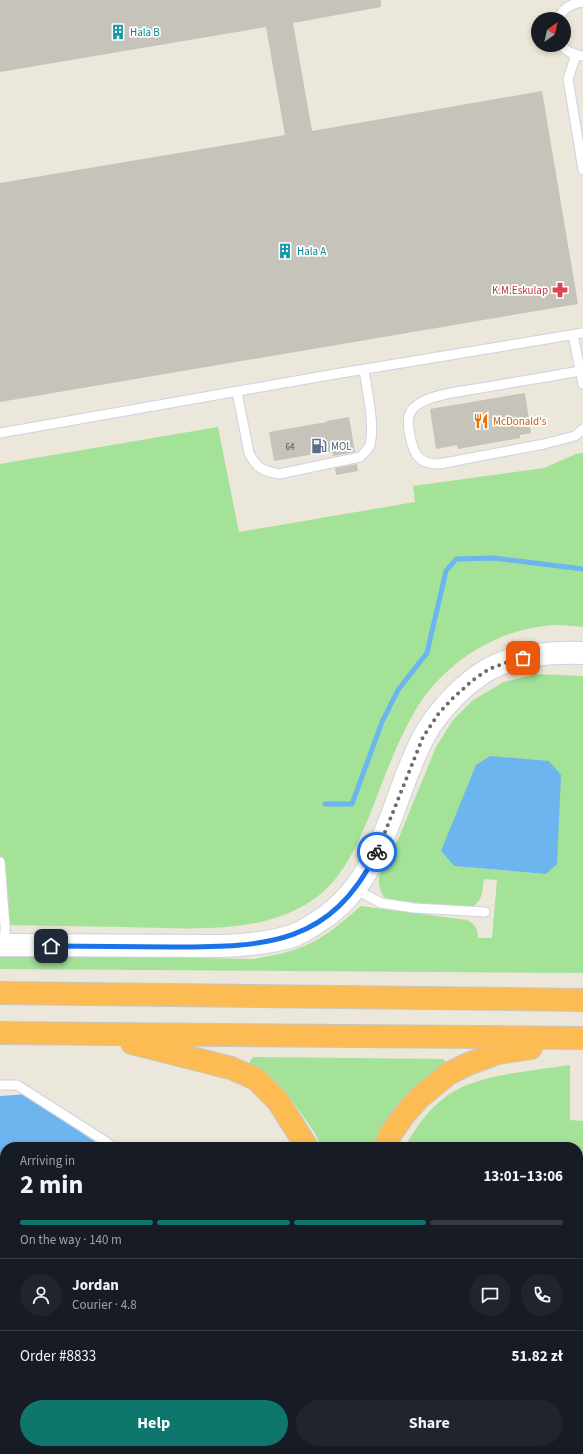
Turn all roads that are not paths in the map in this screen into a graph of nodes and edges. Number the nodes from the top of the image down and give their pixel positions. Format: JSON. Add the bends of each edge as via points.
{"nodes":[{"id":1,"x":583,"y":2,"type":"edge"},
{"id":2,"x":567,"y":3,"type":"edge"},
{"id":3,"x":561,"y":12,"type":"edge"},
{"id":4,"x":568,"y":52,"type":"edge"},
{"id":5,"x":580,"y":55,"type":"edge"},
{"id":6,"x":583,"y":170,"type":"edge"},
{"id":7,"x":583,"y":333,"type":"edge"},
{"id":8,"x":573,"y":335,"type":"junction"},
{"id":9,"x":364,"y":370,"type":"junction"},
{"id":10,"x":580,"y":372,"type":"junction"},
{"id":11,"x":583,"y":384,"type":"edge"},
{"id":12,"x":237,"y":392,"type":"junction"},
{"id":13,"x":583,"y":429,"type":"edge"},
{"id":14,"x":0,"y":433,"type":"edge"},
{"id":15,"x":583,"y":653,"type":"edge"},
{"id":16,"x":0,"y":862,"type":"edge"},
{"id":17,"x":355,"y":889,"type":"junction"},
{"id":18,"x":485,"y":912,"type":"dead end"},
{"id":19,"x":2,"y":945,"type":"edge"},
{"id":20,"x":0,"y":993,"type":"edge"},
{"id":21,"x":583,"y":1000,"type":"edge"},
{"id":22,"x":0,"y":1033,"type":"edge"},
{"id":23,"x":88,"y":1034,"type":"junction"},
{"id":24,"x":583,"y":1039,"type":"edge"},
{"id":25,"x":0,"y":1085,"type":"edge"},
{"id":26,"x":106,"y":1142,"type":"edge"},
{"id":27,"x":304,"y":1142,"type":"edge"},
{"id":28,"x":387,"y":1142,"type":"edge"}],
"edges":[{"from":1,"to":2,"type":"lane"},
{"from":2,"to":3,"type":"lane"},
{"from":4,"to":5,"type":"lane"},
{"from":5,"to":6,"type":"lane","via":[[568,79]]},
{"from":7,"to":8,"type":"lane"},
{"from":8,"to":9,"type":"lane"},
{"from":8,"to":10,"type":"lane"},
{"from":9,"to":12,"type":"lane"},
{"from":9,"to":12,"type":"lane","via":[[371,425],[370,446],[366,451],[360,457],[279,474],[266,472],[253,461],[249,453]]},
{"from":10,"to":11,"type":"lane"},
{"from":10,"to":13,"type":"lane","via":[[460,391],[428,399],[412,410],[408,422],[413,449],[417,456],[431,464],[544,444],[574,436]]},
{"from":12,"to":14,"type":"lane"},
{"from":15,"to":17,"type":"street","via":[[555,652],[513,660],[489,669],[452,699],[423,737],[379,848]]},
{"from":16,"to":19,"type":"lane","via":[[6,926]]},
{"from":17,"to":18,"type":"lane","via":[[381,903],[414,908]]},
{"from":17,"to":19,"type":"street","via":[[338,908],[318,923],[271,942],[191,947]]},
{"from":20,"to":21,"type":"highway"},
{"from":22,"to":23,"type":"highway"},
{"from":23,"to":24,"type":"highway"},
{"from":23,"to":27,"type":"highway","via":[[231,1068],[256,1079],[278,1101]]},
{"from":24,"to":28,"type":"highway","via":[[498,1053],[448,1074],[419,1098],[404,1115]]},
{"from":25,"to":26,"type":"lane","via":[[17,1085]]}]}
